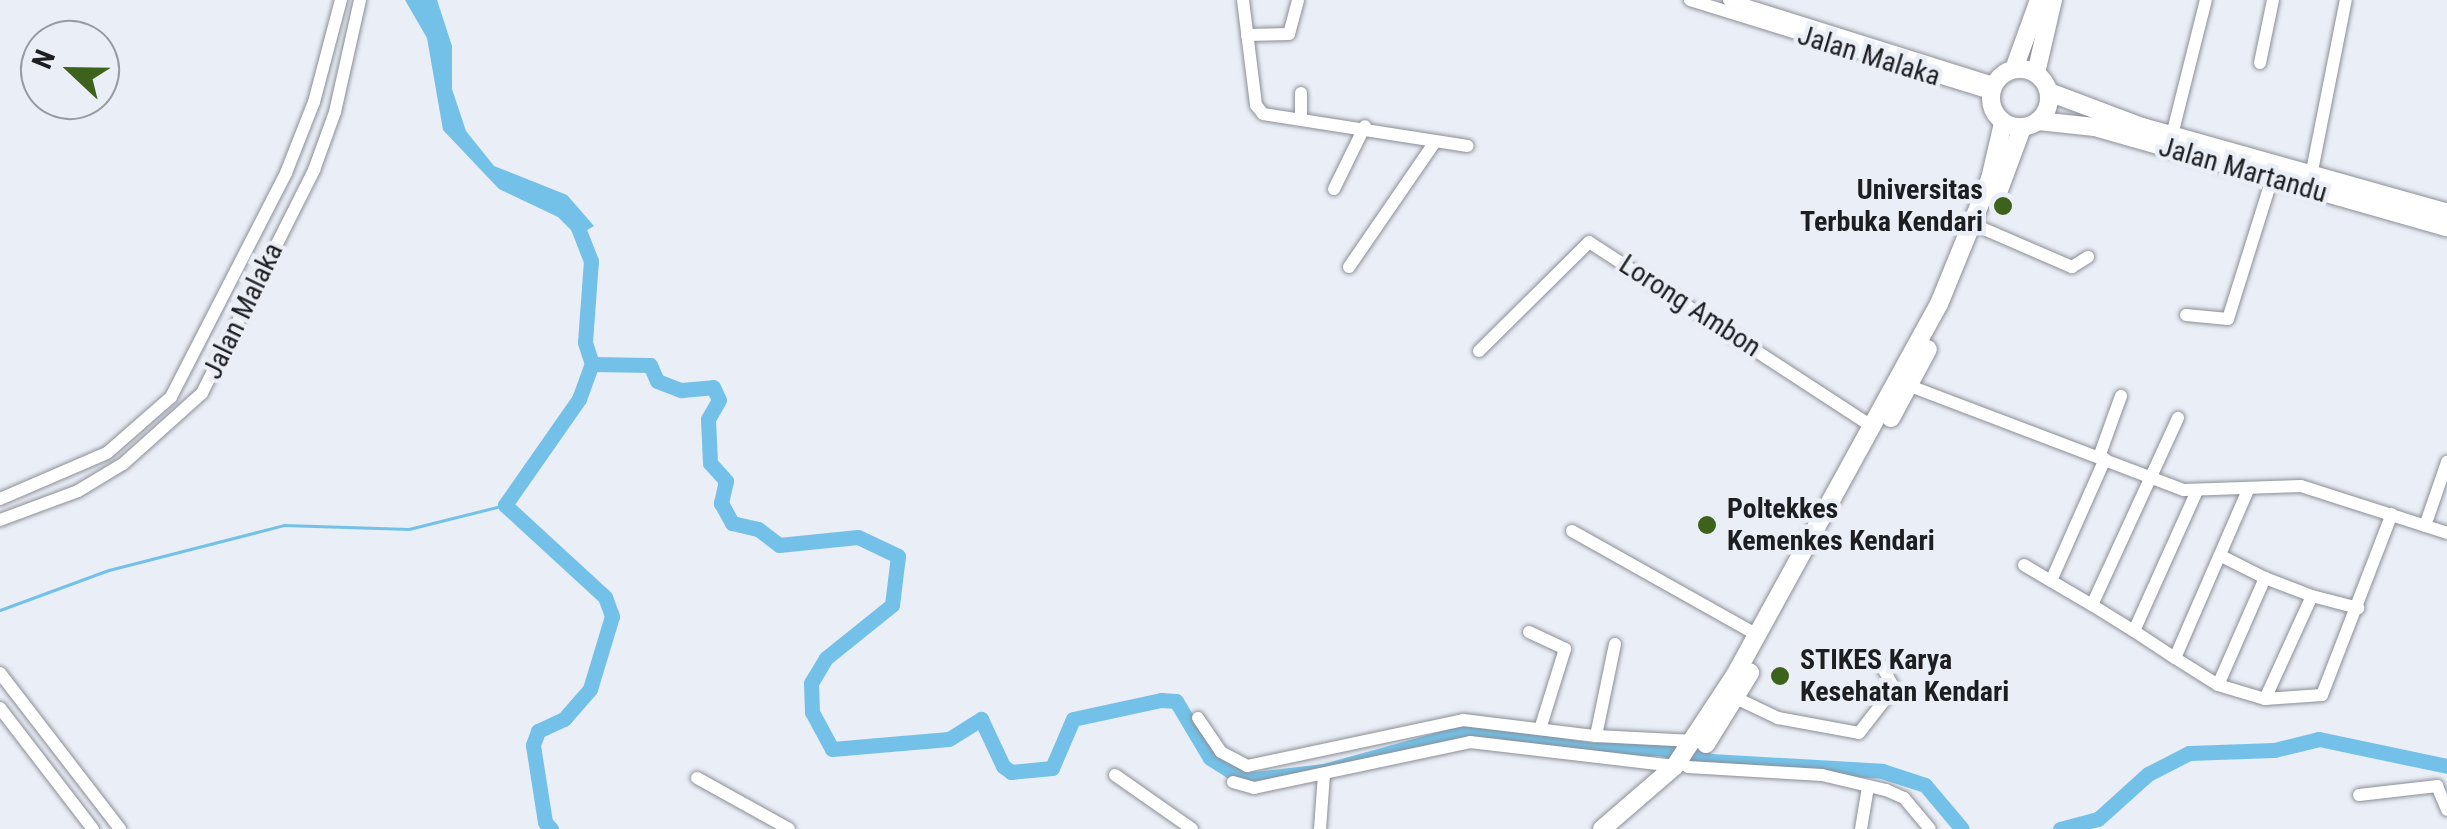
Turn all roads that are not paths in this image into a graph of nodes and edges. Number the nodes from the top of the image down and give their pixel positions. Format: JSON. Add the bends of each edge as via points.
{"nodes":[{"id":1,"x":341,"y":0,"type":"edge"},
{"id":2,"x":360,"y":0,"type":"edge"},
{"id":3,"x":1243,"y":0,"type":"edge"},
{"id":4,"x":1298,"y":0,"type":"edge"},
{"id":5,"x":1690,"y":0,"type":"edge"},
{"id":6,"x":1729,"y":0,"type":"edge"},
{"id":7,"x":2039,"y":0,"type":"edge"},
{"id":8,"x":2053,"y":0,"type":"edge"},
{"id":9,"x":2206,"y":0,"type":"edge"},
{"id":10,"x":2272,"y":0,"type":"edge"},
{"id":11,"x":2346,"y":0,"type":"edge"},
{"id":12,"x":1248,"y":35,"type":"junction"},
{"id":13,"x":2260,"y":63,"type":"dead end"},
{"id":14,"x":2014,"y":69,"type":"junction"},
{"id":15,"x":2036,"y":73,"type":"junction"},
{"id":16,"x":1992,"y":88,"type":"junction"},
{"id":17,"x":2049,"y":92,"type":"junction"},
{"id":18,"x":1301,"y":93,"type":"dead end"},
{"id":19,"x":1301,"y":120,"type":"junction"},
{"id":20,"x":2003,"y":123,"type":"junction"},
{"id":21,"x":2030,"y":125,"type":"junction"},
{"id":22,"x":1365,"y":126,"type":"junction"},
{"id":23,"x":2172,"y":135,"type":"junction"},
{"id":24,"x":1435,"y":142,"type":"junction"},
{"id":25,"x":1468,"y":146,"type":"dead end"},
{"id":26,"x":2311,"y":176,"type":"junction"},
{"id":27,"x":2272,"y":179,"type":"junction"},
{"id":28,"x":1334,"y":188,"type":"dead end"},
{"id":29,"x":2438,"y":217,"type":"edge"},
{"id":30,"x":1984,"y":229,"type":"junction"},
{"id":31,"x":2088,"y":256,"type":"dead end"},
{"id":32,"x":1350,"y":267,"type":"dead end"},
{"id":33,"x":1944,"y":306,"type":"junction"},
{"id":34,"x":2186,"y":315,"type":"dead end"},
{"id":35,"x":1479,"y":351,"type":"dead end"},
{"id":36,"x":1910,"y":386,"type":"junction"},
{"id":37,"x":2121,"y":396,"type":"dead end"},
{"id":38,"x":2178,"y":418,"type":"dead end"},
{"id":39,"x":1873,"y":427,"type":"junction"},
{"id":40,"x":2102,"y":458,"type":"junction"},
{"id":41,"x":2447,"y":462,"type":"edge"},
{"id":42,"x":2150,"y":477,"type":"junction"},
{"id":43,"x":2248,"y":490,"type":"junction"},
{"id":44,"x":2196,"y":493,"type":"junction"},
{"id":45,"x":0,"y":499,"type":"edge"},
{"id":46,"x":2392,"y":514,"type":"junction"},
{"id":47,"x":0,"y":520,"type":"edge"},
{"id":48,"x":2426,"y":526,"type":"junction"},
{"id":49,"x":1572,"y":531,"type":"dead end"},
{"id":50,"x":2447,"y":533,"type":"edge"},
{"id":51,"x":2224,"y":556,"type":"junction"},
{"id":52,"x":2024,"y":565,"type":"dead end"},
{"id":53,"x":1796,"y":577,"type":"junction"},
{"id":54,"x":2265,"y":578,"type":"junction"},
{"id":55,"x":2051,"y":581,"type":"junction"},
{"id":56,"x":2312,"y":596,"type":"junction"},
{"id":57,"x":2092,"y":605,"type":"junction"},
{"id":58,"x":2358,"y":608,"type":"junction"},
{"id":59,"x":2134,"y":631,"type":"junction"},
{"id":60,"x":1529,"y":632,"type":"dead end"},
{"id":61,"x":1757,"y":635,"type":"junction"},
{"id":62,"x":1616,"y":644,"type":"dead end"},
{"id":63,"x":2175,"y":658,"type":"junction"},
{"id":64,"x":1882,"y":666,"type":"dead end"},
{"id":65,"x":0,"y":673,"type":"edge"},
{"id":66,"x":2218,"y":685,"type":"junction"},
{"id":67,"x":1736,"y":698,"type":"junction"},
{"id":68,"x":2265,"y":699,"type":"junction"},
{"id":69,"x":0,"y":708,"type":"edge"},
{"id":70,"x":1198,"y":718,"type":"dead end"},
{"id":71,"x":1541,"y":726,"type":"junction"},
{"id":72,"x":1596,"y":736,"type":"junction"},
{"id":73,"x":1699,"y":744,"type":"junction"},
{"id":74,"x":1683,"y":764,"type":"junction"},
{"id":75,"x":1115,"y":774,"type":"dead end"},
{"id":76,"x":1324,"y":774,"type":"junction"},
{"id":77,"x":697,"y":778,"type":"dead end"},
{"id":78,"x":1233,"y":782,"type":"dead end"},
{"id":79,"x":1658,"y":788,"type":"junction"},
{"id":80,"x":1868,"y":788,"type":"junction"},
{"id":81,"x":2359,"y":795,"type":"dead end"},
{"id":82,"x":2447,"y":810,"type":"edge"},
{"id":83,"x":93,"y":829,"type":"edge"},
{"id":84,"x":120,"y":829,"type":"edge"},
{"id":85,"x":789,"y":829,"type":"edge"},
{"id":86,"x":1192,"y":829,"type":"edge"},
{"id":87,"x":1320,"y":829,"type":"edge"},
{"id":88,"x":1602,"y":829,"type":"edge"},
{"id":89,"x":1618,"y":829,"type":"edge"},
{"id":90,"x":1860,"y":829,"type":"edge"},
{"id":91,"x":1930,"y":829,"type":"edge"}],
"edges":[{"from":1,"to":45,"type":"street","name":"Jalan Malaka","via":[[314,102],[286,173],[171,397],[107,453]]},
{"from":2,"to":47,"type":"street","name":"Jalan Malaka","via":[[314,170],[202,393],[123,464],[78,491]]},
{"from":3,"to":12,"type":"street"},
{"from":4,"to":12,"type":"street","via":[[1288,34]]},
{"from":5,"to":16,"type":"street","name":"Jalan Malaka"},
{"from":6,"to":16,"type":"street","name":"Jalan Malaka"},
{"from":7,"to":14,"type":"highway"},
{"from":8,"to":15,"type":"highway"},
{"from":9,"to":23,"type":"street"},
{"from":10,"to":13,"type":"street"},
{"from":11,"to":26,"type":"street"},
{"from":12,"to":19,"type":"street","via":[[1258,109]]},
{"from":14,"to":15,"type":"highway"},
{"from":14,"to":16,"type":"highway"},
{"from":15,"to":17,"type":"highway"},
{"from":16,"to":20,"type":"highway"},
{"from":17,"to":21,"type":"highway"},
{"from":17,"to":23,"type":"highway","name":"Jalan Martandu"},
{"from":18,"to":19,"type":"street"},
{"from":19,"to":22,"type":"street"},
{"from":20,"to":21,"type":"highway"},
{"from":20,"to":33,"type":"highway"},
{"from":21,"to":27,"type":"highway","name":"Jalan Martandu","via":[[2095,127]]},
{"from":21,"to":30,"type":"highway"},
{"from":22,"to":24,"type":"street"},
{"from":22,"to":28,"type":"street"},
{"from":23,"to":26,"type":"highway","name":"Jalan Martandu"},
{"from":24,"to":25,"type":"street"},
{"from":24,"to":32,"type":"street"},
{"from":26,"to":29,"type":"highway","name":"Jalan Martandu"},
{"from":27,"to":29,"type":"highway","name":"Jalan Martandu"},
{"from":27,"to":34,"type":"street","via":[[2228,319]]},
{"from":30,"to":31,"type":"street","via":[[2072,267]]},
{"from":30,"to":33,"type":"highway"},
{"from":33,"to":36,"type":"highway"},
{"from":33,"to":39,"type":"highway"},
{"from":35,"to":39,"type":"street","name":"Lorong Ambon","via":[[1589,242]]},
{"from":36,"to":40,"type":"street"},
{"from":36,"to":53,"type":"highway"},
{"from":37,"to":40,"type":"street"},
{"from":38,"to":42,"type":"street"},
{"from":39,"to":53,"type":"highway"},
{"from":40,"to":42,"type":"street"},
{"from":40,"to":55,"type":"street"},
{"from":41,"to":48,"type":"street"},
{"from":42,"to":44,"type":"street"},
{"from":42,"to":57,"type":"street"},
{"from":43,"to":44,"type":"street"},
{"from":43,"to":46,"type":"street","via":[[2301,486]]},
{"from":43,"to":51,"type":"street"},
{"from":44,"to":59,"type":"street"},
{"from":46,"to":48,"type":"street"},
{"from":46,"to":58,"type":"street"},
{"from":48,"to":50,"type":"street"},
{"from":49,"to":61,"type":"street"},
{"from":51,"to":54,"type":"street"},
{"from":51,"to":63,"type":"street"},
{"from":52,"to":55,"type":"street"},
{"from":53,"to":61,"type":"highway"},
{"from":53,"to":67,"type":"highway"},
{"from":54,"to":56,"type":"street"},
{"from":54,"to":66,"type":"street"},
{"from":55,"to":57,"type":"street"},
{"from":56,"to":58,"type":"street"},
{"from":56,"to":68,"type":"street"},
{"from":57,"to":59,"type":"street"},
{"from":58,"to":68,"type":"street","via":[[2322,695]]},
{"from":59,"to":63,"type":"street"},
{"from":60,"to":71,"type":"street","via":[[1566,652]]},
{"from":61,"to":73,"type":"highway"},
{"from":62,"to":72,"type":"street"},
{"from":63,"to":66,"type":"street"},
{"from":64,"to":67,"type":"street","via":[[1894,688],[1858,733],[1778,718]]},
{"from":65,"to":84,"type":"street"},
{"from":66,"to":68,"type":"street"},
{"from":67,"to":73,"type":"highway"},
{"from":69,"to":83,"type":"street"},
{"from":70,"to":71,"type":"street","via":[[1221,752],[1247,766],[1463,720]]},
{"from":71,"to":72,"type":"street"},
{"from":72,"to":73,"type":"street"},
{"from":73,"to":74,"type":"highway"},
{"from":74,"to":76,"type":"street","via":[[1470,742]]},
{"from":74,"to":79,"type":"highway"},
{"from":74,"to":80,"type":"street","via":[[1822,775]]},
{"from":75,"to":86,"type":"street"},
{"from":76,"to":78,"type":"street","via":[[1254,788]]},
{"from":76,"to":87,"type":"street"},
{"from":77,"to":85,"type":"street"},
{"from":79,"to":88,"type":"highway"},
{"from":79,"to":89,"type":"highway"},
{"from":80,"to":90,"type":"street"},
{"from":80,"to":91,"type":"street","via":[[1904,798]]},
{"from":81,"to":82,"type":"street","via":[[2437,786]]}]}
